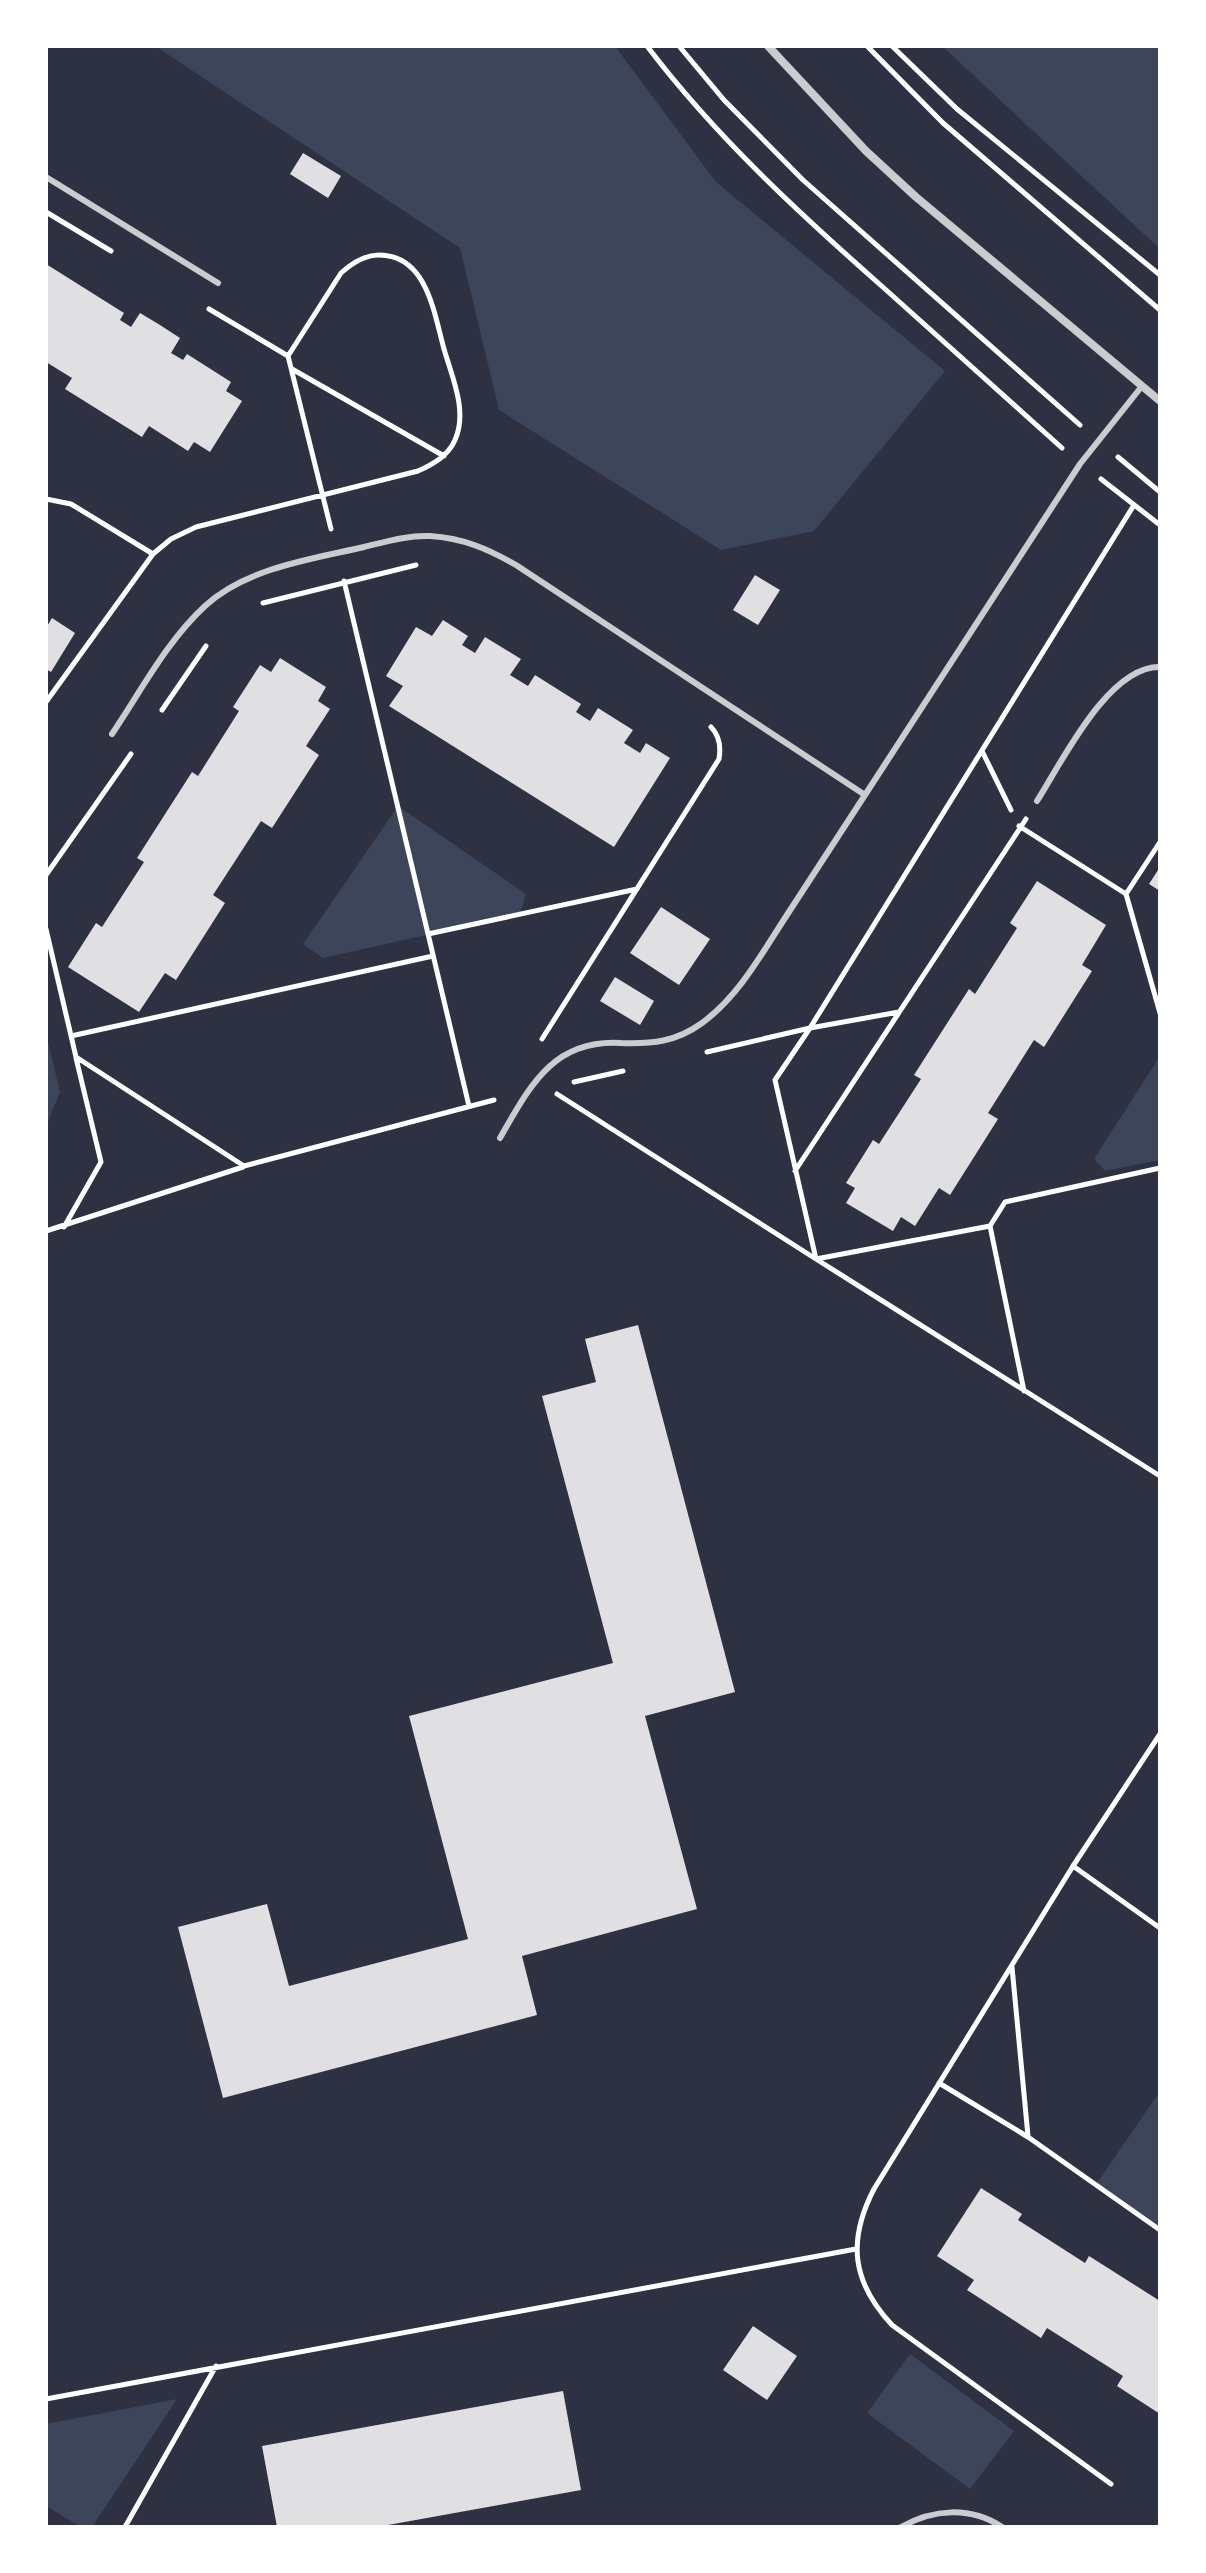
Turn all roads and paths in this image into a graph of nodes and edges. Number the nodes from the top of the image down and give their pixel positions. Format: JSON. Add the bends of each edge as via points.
{"nodes":[{"id":1,"x":647,"y":46,"type":"edge"},
{"id":2,"x":679,"y":46,"type":"edge"},
{"id":3,"x":768,"y":46,"type":"edge"},
{"id":4,"x":867,"y":46,"type":"edge"},
{"id":5,"x":892,"y":46,"type":"edge"},
{"id":6,"x":46,"y":177,"type":"edge"},
{"id":7,"x":46,"y":212,"type":"edge"},
{"id":8,"x":113,"y":252,"type":"dead end"},
{"id":9,"x":1160,"y":275,"type":"edge"},
{"id":10,"x":218,"y":283,"type":"dead end"},
{"id":11,"x":207,"y":308,"type":"dead end"},
{"id":12,"x":1160,"y":310,"type":"edge"},
{"id":13,"x":288,"y":356,"type":"junction"},
{"id":14,"x":291,"y":369,"type":"junction"},
{"id":15,"x":1142,"y":386,"type":"junction"},
{"id":16,"x":1160,"y":401,"type":"edge"},
{"id":17,"x":1097,"y":440,"type":"junction"},
{"id":18,"x":444,"y":456,"type":"junction"},
{"id":19,"x":1080,"y":464,"type":"junction"},
{"id":20,"x":1160,"y":492,"type":"edge"},
{"id":21,"x":323,"y":496,"type":"junction"},
{"id":22,"x":46,"y":499,"type":"edge"},
{"id":23,"x":1134,"y":505,"type":"junction"},
{"id":24,"x":1160,"y":525,"type":"edge"},
{"id":25,"x":337,"y":553,"type":"junction"},
{"id":26,"x":153,"y":554,"type":"junction"},
{"id":27,"x":429,"y":562,"type":"dead end"},
{"id":28,"x":344,"y":582,"type":"junction"},
{"id":29,"x":259,"y":604,"type":"dead end"},
{"id":30,"x":208,"y":643,"type":"dead end"},
{"id":31,"x":1160,"y":667,"type":"edge"},
{"id":32,"x":46,"y":702,"type":"edge"},
{"id":33,"x":154,"y":720,"type":"dead end"},
{"id":34,"x":706,"y":722,"type":"dead end"},
{"id":35,"x":112,"y":734,"type":"dead end"},
{"id":36,"x":136,"y":746,"type":"dead end"},
{"id":37,"x":981,"y":751,"type":"junction"},
{"id":38,"x":865,"y":795,"type":"junction"},
{"id":39,"x":1037,"y":801,"type":"joint"},
{"id":40,"x":1020,"y":827,"type":"junction"},
{"id":41,"x":1160,"y":842,"type":"edge"},
{"id":42,"x":46,"y":875,"type":"edge"},
{"id":43,"x":637,"y":889,"type":"junction"},
{"id":44,"x":1126,"y":894,"type":"junction"},
{"id":45,"x":46,"y":929,"type":"edge"},
{"id":46,"x":428,"y":934,"type":"junction"},
{"id":47,"x":433,"y":956,"type":"junction"},
{"id":48,"x":899,"y":1012,"type":"junction"},
{"id":49,"x":1160,"y":1013,"type":"edge"},
{"id":50,"x":810,"y":1028,"type":"junction"},
{"id":51,"x":71,"y":1036,"type":"junction"},
{"id":52,"x":538,"y":1045,"type":"dead end"},
{"id":53,"x":702,"y":1053,"type":"dead end"},
{"id":54,"x":76,"y":1057,"type":"junction"},
{"id":55,"x":625,"y":1070,"type":"dead end"},
{"id":56,"x":526,"y":1093,"type":"junction"},
{"id":57,"x":469,"y":1106,"type":"junction"},
{"id":58,"x":500,"y":1138,"type":"dead end"},
{"id":59,"x":244,"y":1166,"type":"junction"},
{"id":60,"x":1160,"y":1168,"type":"edge"},
{"id":61,"x":795,"y":1171,"type":"junction"},
{"id":62,"x":990,"y":1226,"type":"junction"},
{"id":63,"x":63,"y":1227,"type":"junction"},
{"id":64,"x":46,"y":1231,"type":"edge"},
{"id":65,"x":816,"y":1259,"type":"junction"},
{"id":66,"x":1024,"y":1391,"type":"junction"},
{"id":67,"x":1160,"y":1476,"type":"edge"},
{"id":68,"x":1160,"y":1734,"type":"edge"},
{"id":69,"x":1073,"y":1866,"type":"junction"},
{"id":70,"x":1160,"y":1928,"type":"edge"},
{"id":71,"x":1012,"y":1966,"type":"junction"},
{"id":72,"x":939,"y":2083,"type":"junction"},
{"id":73,"x":1028,"y":2137,"type":"junction"},
{"id":74,"x":1160,"y":2230,"type":"edge"},
{"id":75,"x":856,"y":2249,"type":"junction"},
{"id":76,"x":216,"y":2366,"type":"junction"},
{"id":77,"x":46,"y":2399,"type":"edge"},
{"id":78,"x":1111,"y":2484,"type":"dead end"},
{"id":79,"x":125,"y":2527,"type":"edge"},
{"id":80,"x":901,"y":2527,"type":"edge"},
{"id":81,"x":1002,"y":2527,"type":"edge"}],
"edges":[{"from":1,"to":19,"type":"path","via":[[750,164]]},
{"from":2,"to":17,"type":"path","via":[[803,180]]},
{"from":3,"to":15,"type":"street","via":[[916,197]]},
{"from":4,"to":12,"type":"path","via":[[943,123]]},
{"from":5,"to":9,"type":"path","via":[[957,109]]},
{"from":6,"to":10,"type":"lane"},
{"from":7,"to":8,"type":"path"},
{"from":11,"to":13,"type":"path"},
{"from":13,"to":14,"type":"path"},
{"from":13,"to":18,"type":"path","via":[[350,265],[374,255],[401,259],[428,293],[457,395],[459,429]]},
{"from":14,"to":18,"type":"path"},
{"from":14,"to":21,"type":"path"},
{"from":15,"to":16,"type":"street"},
{"from":15,"to":17,"type":"lane"},
{"from":17,"to":19,"type":"lane"},
{"from":17,"to":20,"type":"path"},
{"from":18,"to":21,"type":"path","via":[[418,471]]},
{"from":19,"to":23,"type":"path"},
{"from":19,"to":38,"type":"lane"},
{"from":21,"to":25,"type":"path"},
{"from":21,"to":26,"type":"path","via":[[196,527]]},
{"from":22,"to":26,"type":"path","via":[[71,504]]},
{"from":23,"to":24,"type":"path"},
{"from":23,"to":37,"type":"path"},
{"from":25,"to":28,"type":"path"},
{"from":25,"to":35,"type":"lane","via":[[271,570],[207,604],[177,638]]},
{"from":25,"to":38,"type":"lane","via":[[427,536],[469,541],[491,551]]},
{"from":26,"to":32,"type":"path"},
{"from":27,"to":28,"type":"path"},
{"from":28,"to":29,"type":"path"},
{"from":28,"to":46,"type":"path"},
{"from":30,"to":33,"type":"path"},
{"from":31,"to":39,"type":"lane","via":[[1126,677],[1108,693]]},
{"from":34,"to":43,"type":"path","via":[[719,740],[719,759]]},
{"from":36,"to":42,"type":"path"},
{"from":37,"to":40,"type":"path"},
{"from":37,"to":50,"type":"path"},
{"from":38,"to":56,"type":"lane","via":[[754,966],[704,1022],[660,1043],[575,1049],[541,1073]]},
{"from":39,"to":40,"type":"path"},
{"from":40,"to":44,"type":"path"},
{"from":40,"to":48,"type":"path"},
{"from":41,"to":44,"type":"path"},
{"from":43,"to":46,"type":"path"},
{"from":43,"to":52,"type":"path"},
{"from":44,"to":49,"type":"path"},
{"from":45,"to":51,"type":"path"},
{"from":46,"to":47,"type":"path"},
{"from":47,"to":51,"type":"path"},
{"from":47,"to":57,"type":"path"},
{"from":48,"to":50,"type":"path"},
{"from":48,"to":61,"type":"path"},
{"from":50,"to":53,"type":"path"},
{"from":50,"to":61,"type":"path","via":[[775,1080]]},
{"from":51,"to":54,"type":"path"},
{"from":54,"to":59,"type":"path"},
{"from":54,"to":63,"type":"path","via":[[101,1162]]},
{"from":55,"to":65,"type":"path","via":[[548,1088]]},
{"from":56,"to":57,"type":"path"},
{"from":56,"to":58,"type":"lane"},
{"from":57,"to":59,"type":"path"},
{"from":59,"to":63,"type":"path"},
{"from":60,"to":62,"type":"path","via":[[1005,1202]]},
{"from":61,"to":65,"type":"path"},
{"from":62,"to":65,"type":"path"},
{"from":62,"to":66,"type":"path"},
{"from":63,"to":64,"type":"path"},
{"from":65,"to":66,"type":"path"},
{"from":66,"to":67,"type":"path"},
{"from":68,"to":69,"type":"path"},
{"from":69,"to":70,"type":"path"},
{"from":69,"to":71,"type":"path"},
{"from":71,"to":72,"type":"path"},
{"from":71,"to":73,"type":"path"},
{"from":72,"to":73,"type":"path"},
{"from":72,"to":75,"type":"path","via":[[863,2209]]},
{"from":73,"to":74,"type":"path"},
{"from":75,"to":76,"type":"path"},
{"from":75,"to":78,"type":"path","via":[[867,2293],[892,2325]]},
{"from":76,"to":77,"type":"path"},
{"from":76,"to":79,"type":"path"},
{"from":80,"to":81,"type":"lane","via":[[919,2517],[951,2511]]}]}
